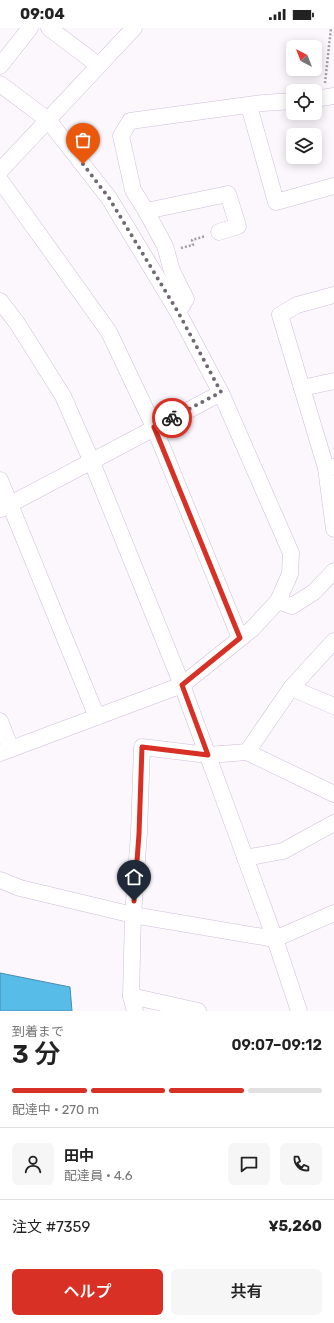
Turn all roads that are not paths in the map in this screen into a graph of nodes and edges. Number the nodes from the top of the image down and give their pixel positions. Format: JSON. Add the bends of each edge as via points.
{"nodes":[{"id":1,"x":30,"y":28,"type":"edge"},
{"id":2,"x":49,"y":28,"type":"edge"},
{"id":3,"x":134,"y":28,"type":"edge"},
{"id":4,"x":98,"y":65,"type":"junction"},
{"id":5,"x":0,"y":66,"type":"edge"},
{"id":6,"x":0,"y":84,"type":"edge"},
{"id":7,"x":286,"y":102,"type":"edge"},
{"id":8,"x":249,"y":106,"type":"junction"},
{"id":9,"x":48,"y":120,"type":"junction"},
{"id":10,"x":0,"y":171,"type":"edge"},
{"id":11,"x":0,"y":180,"type":"edge"},
{"id":12,"x":334,"y":186,"type":"edge"},
{"id":13,"x":146,"y":211,"type":"junction"},
{"id":14,"x":220,"y":232,"type":"road end"},
{"id":15,"x":334,"y":295,"type":"edge"},
{"id":16,"x":0,"y":301,"type":"edge"},
{"id":17,"x":178,"y":312,"type":"junction"},
{"id":18,"x":334,"y":381,"type":"edge"},
{"id":19,"x":302,"y":388,"type":"junction"},
{"id":20,"x":221,"y":392,"type":"junction"},
{"id":21,"x":154,"y":427,"type":"junction"},
{"id":22,"x":92,"y":460,"type":"junction"},
{"id":23,"x":330,"y":467,"type":"edge"},
{"id":24,"x":0,"y":480,"type":"edge"},
{"id":25,"x":5,"y":506,"type":"edge"},
{"id":26,"x":334,"y":529,"type":"edge"},
{"id":27,"x":334,"y":570,"type":"edge"},
{"id":28,"x":278,"y":601,"type":"junction"},
{"id":29,"x":240,"y":638,"type":"junction"},
{"id":30,"x":334,"y":641,"type":"edge"},
{"id":31,"x":182,"y":685,"type":"junction"},
{"id":32,"x":291,"y":688,"type":"junction"},
{"id":33,"x":334,"y":706,"type":"edge"},
{"id":34,"x":97,"y":717,"type":"junction"},
{"id":35,"x":0,"y":721,"type":"edge"},
{"id":36,"x":6,"y":751,"type":"edge"},
{"id":37,"x":247,"y":752,"type":"junction"},
{"id":38,"x":208,"y":755,"type":"junction"},
{"id":39,"x":334,"y":794,"type":"edge"},
{"id":40,"x":334,"y":823,"type":"edge"},
{"id":41,"x":245,"y":858,"type":"junction"},
{"id":42,"x":0,"y":880,"type":"edge"},
{"id":43,"x":334,"y":913,"type":"edge"},
{"id":44,"x":133,"y":915,"type":"junction"},
{"id":45,"x":275,"y":939,"type":"junction"},
{"id":46,"x":133,"y":1003,"type":"edge"},
{"id":47,"x":198,"y":1011,"type":"edge"},
{"id":48,"x":299,"y":1011,"type":"edge"}],
"edges":[{"from":1,"to":5,"type":"street"},
{"from":2,"to":4,"type":"street"},
{"from":3,"to":4,"type":"street"},
{"from":4,"to":9,"type":"street"},
{"from":6,"to":9,"type":"street"},
{"from":7,"to":8,"type":"street"},
{"from":8,"to":12,"type":"street","via":[[276,202]]},
{"from":8,"to":13,"type":"street","via":[[130,121],[121,136],[133,190]]},
{"from":9,"to":10,"type":"street"},
{"from":9,"to":17,"type":"street","via":[[109,198]]},
{"from":11,"to":21,"type":"street","via":[[109,332]]},
{"from":13,"to":14,"type":"street","via":[[228,194],[238,226]]},
{"from":13,"to":17,"type":"street","via":[[165,246],[172,271],[186,298]]},
{"from":15,"to":19,"type":"street","via":[[297,305],[280,315]]},
{"from":16,"to":22,"type":"street","via":[[17,323],[63,396]]},
{"from":17,"to":20,"type":"street"},
{"from":18,"to":19,"type":"street"},
{"from":19,"to":23,"type":"street"},
{"from":20,"to":21,"type":"street"},
{"from":20,"to":28,"type":"street","via":[[290,553],[290,574]]},
{"from":21,"to":22,"type":"street"},
{"from":21,"to":29,"type":"street"},
{"from":22,"to":25,"type":"street"},
{"from":22,"to":31,"type":"street"},
{"from":23,"to":26,"type":"street"},
{"from":24,"to":25,"type":"street"},
{"from":25,"to":34,"type":"street"},
{"from":27,"to":28,"type":"street","via":[[314,592],[292,606]]},
{"from":28,"to":29,"type":"street"},
{"from":29,"to":31,"type":"street"},
{"from":30,"to":32,"type":"street"},
{"from":31,"to":34,"type":"street"},
{"from":31,"to":38,"type":"street"},
{"from":32,"to":33,"type":"street"},
{"from":32,"to":37,"type":"street"},
{"from":34,"to":36,"type":"street"},
{"from":35,"to":36,"type":"street"},
{"from":37,"to":38,"type":"street"},
{"from":37,"to":39,"type":"street"},
{"from":38,"to":41,"type":"street"},
{"from":38,"to":44,"type":"street","via":[[142,747]]},
{"from":40,"to":41,"type":"street","via":[[283,851]]},
{"from":41,"to":45,"type":"street"},
{"from":42,"to":44,"type":"street","via":[[20,888]]},
{"from":43,"to":45,"type":"street"},
{"from":44,"to":45,"type":"street"},
{"from":44,"to":46,"type":"street"},
{"from":45,"to":48,"type":"street"},
{"from":46,"to":47,"type":"street"}]}
